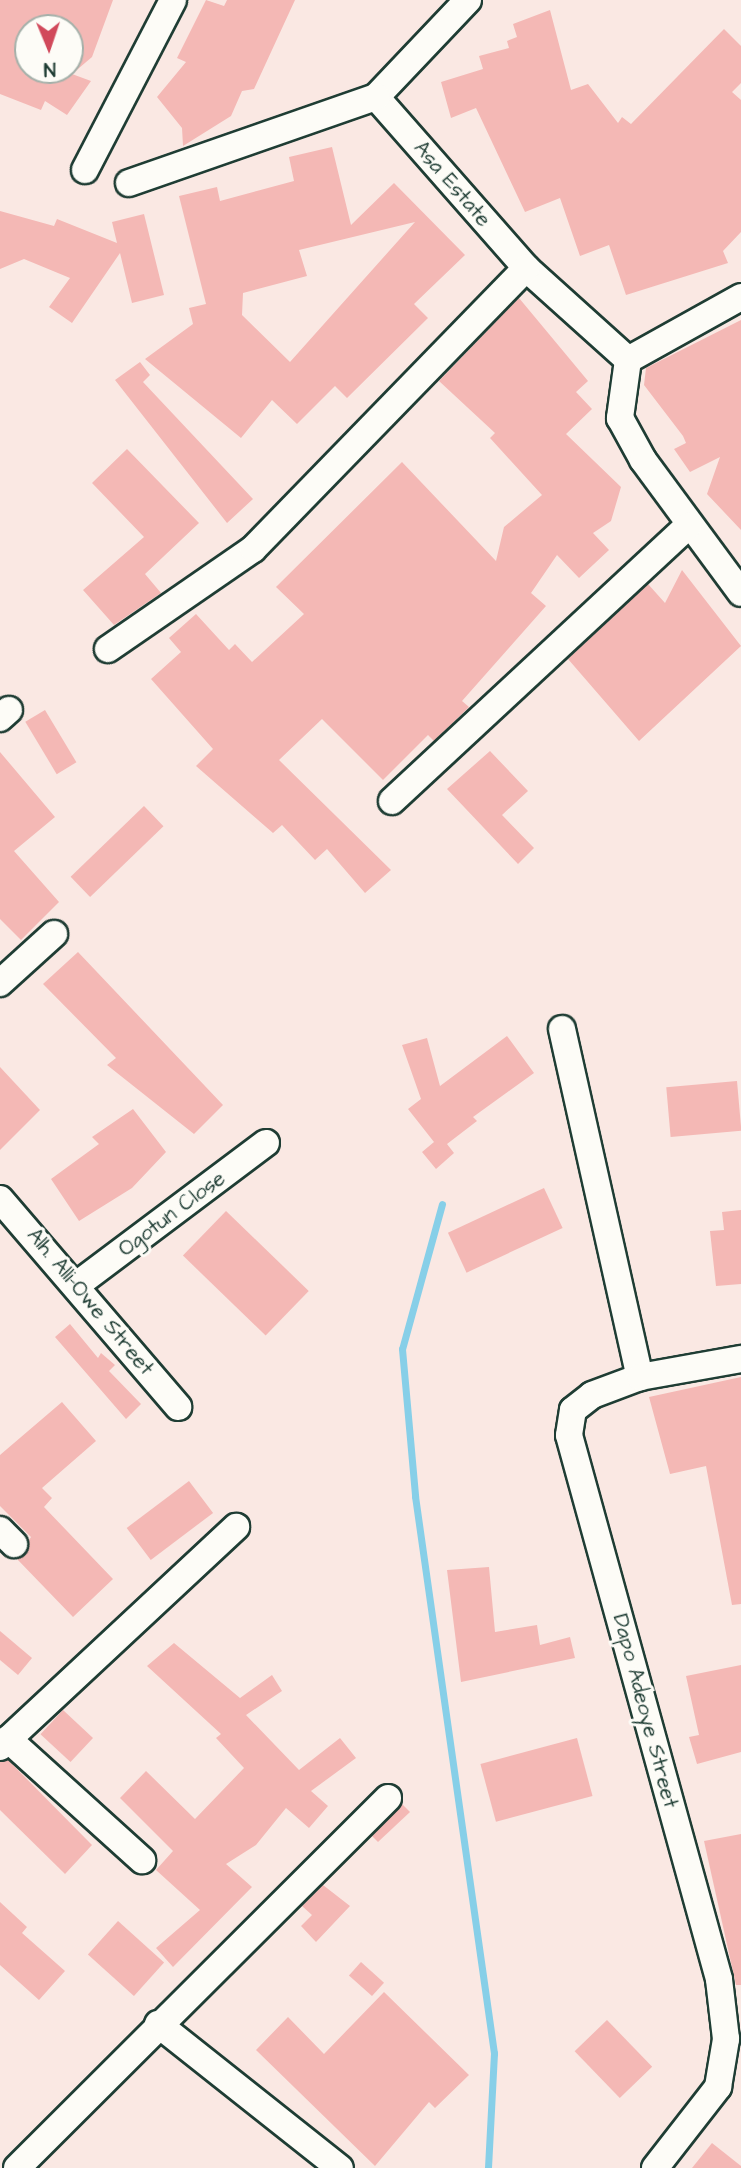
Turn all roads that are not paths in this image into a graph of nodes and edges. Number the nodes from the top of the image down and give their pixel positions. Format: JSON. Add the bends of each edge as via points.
{"nodes":[{"id":1,"x":173,"y":0,"type":"edge"},
{"id":2,"x":468,"y":0,"type":"edge"},
{"id":3,"x":376,"y":97,"type":"junction"},
{"id":4,"x":85,"y":170,"type":"dead end"},
{"id":5,"x":129,"y":183,"type":"dead end"},
{"id":6,"x":526,"y":268,"type":"junction"},
{"id":7,"x":741,"y":297,"type":"edge"},
{"id":8,"x":628,"y":360,"type":"junction"},
{"id":9,"x":688,"y":526,"type":"junction"},
{"id":10,"x":741,"y":593,"type":"edge"},
{"id":11,"x":108,"y":649,"type":"dead end"},
{"id":12,"x":392,"y":801,"type":"dead end"},
{"id":13,"x":54,"y":934,"type":"dead end"},
{"id":14,"x":0,"y":983,"type":"edge"},
{"id":15,"x":562,"y":1029,"type":"dead end"},
{"id":16,"x":266,"y":1143,"type":"dead end"},
{"id":17,"x":0,"y":1199,"type":"edge"},
{"id":18,"x":78,"y":1284,"type":"junction"},
{"id":19,"x":741,"y":1359,"type":"edge"},
{"id":20,"x":640,"y":1377,"type":"junction"},
{"id":21,"x":178,"y":1407,"type":"dead end"},
{"id":22,"x":236,"y":1527,"type":"dead end"},
{"id":23,"x":4,"y":1743,"type":"edge"},
{"id":24,"x":388,"y":1798,"type":"dead end"},
{"id":25,"x":142,"y":1860,"type":"dead end"},
{"id":26,"x":158,"y":2024,"type":"junction"},
{"id":27,"x":734,"y":2040,"type":"edge"},
{"id":28,"x":17,"y":2168,"type":"edge"},
{"id":29,"x":340,"y":2168,"type":"edge"},
{"id":30,"x":655,"y":2168,"type":"edge"}],
"edges":[{"from":1,"to":4,"type":"street"},
{"from":2,"to":3,"type":"street"},
{"from":3,"to":5,"type":"street"},
{"from":3,"to":6,"type":"street","name":"Asa Estate"},
{"from":6,"to":8,"type":"street","name":"Asa Estate"},
{"from":6,"to":11,"type":"street","via":[[253,549]]},
{"from":7,"to":8,"type":"street"},
{"from":8,"to":9,"type":"street","via":[[620,418]]},
{"from":9,"to":10,"type":"street"},
{"from":9,"to":12,"type":"street"},
{"from":13,"to":14,"type":"street"},
{"from":15,"to":20,"type":"street"},
{"from":16,"to":18,"type":"street","name":"Ogotun Close"},
{"from":17,"to":18,"type":"street","name":"Alh. Alli-Owe Street"},
{"from":18,"to":21,"type":"street","name":"Alh. Alli-Owe Street"},
{"from":19,"to":20,"type":"street","name":"Dapo Adeoye Street"},
{"from":20,"to":27,"type":"street","name":"Dapo Adeoye Street","via":[[592,1395],[573,1410],[569,1435]]},
{"from":22,"to":23,"type":"street"},
{"from":23,"to":25,"type":"street"},
{"from":24,"to":26,"type":"street"},
{"from":26,"to":28,"type":"street"},
{"from":26,"to":29,"type":"street"},
{"from":27,"to":30,"type":"street","name":"Dapo Adeoye Street","via":[[718,2087]]}]}
